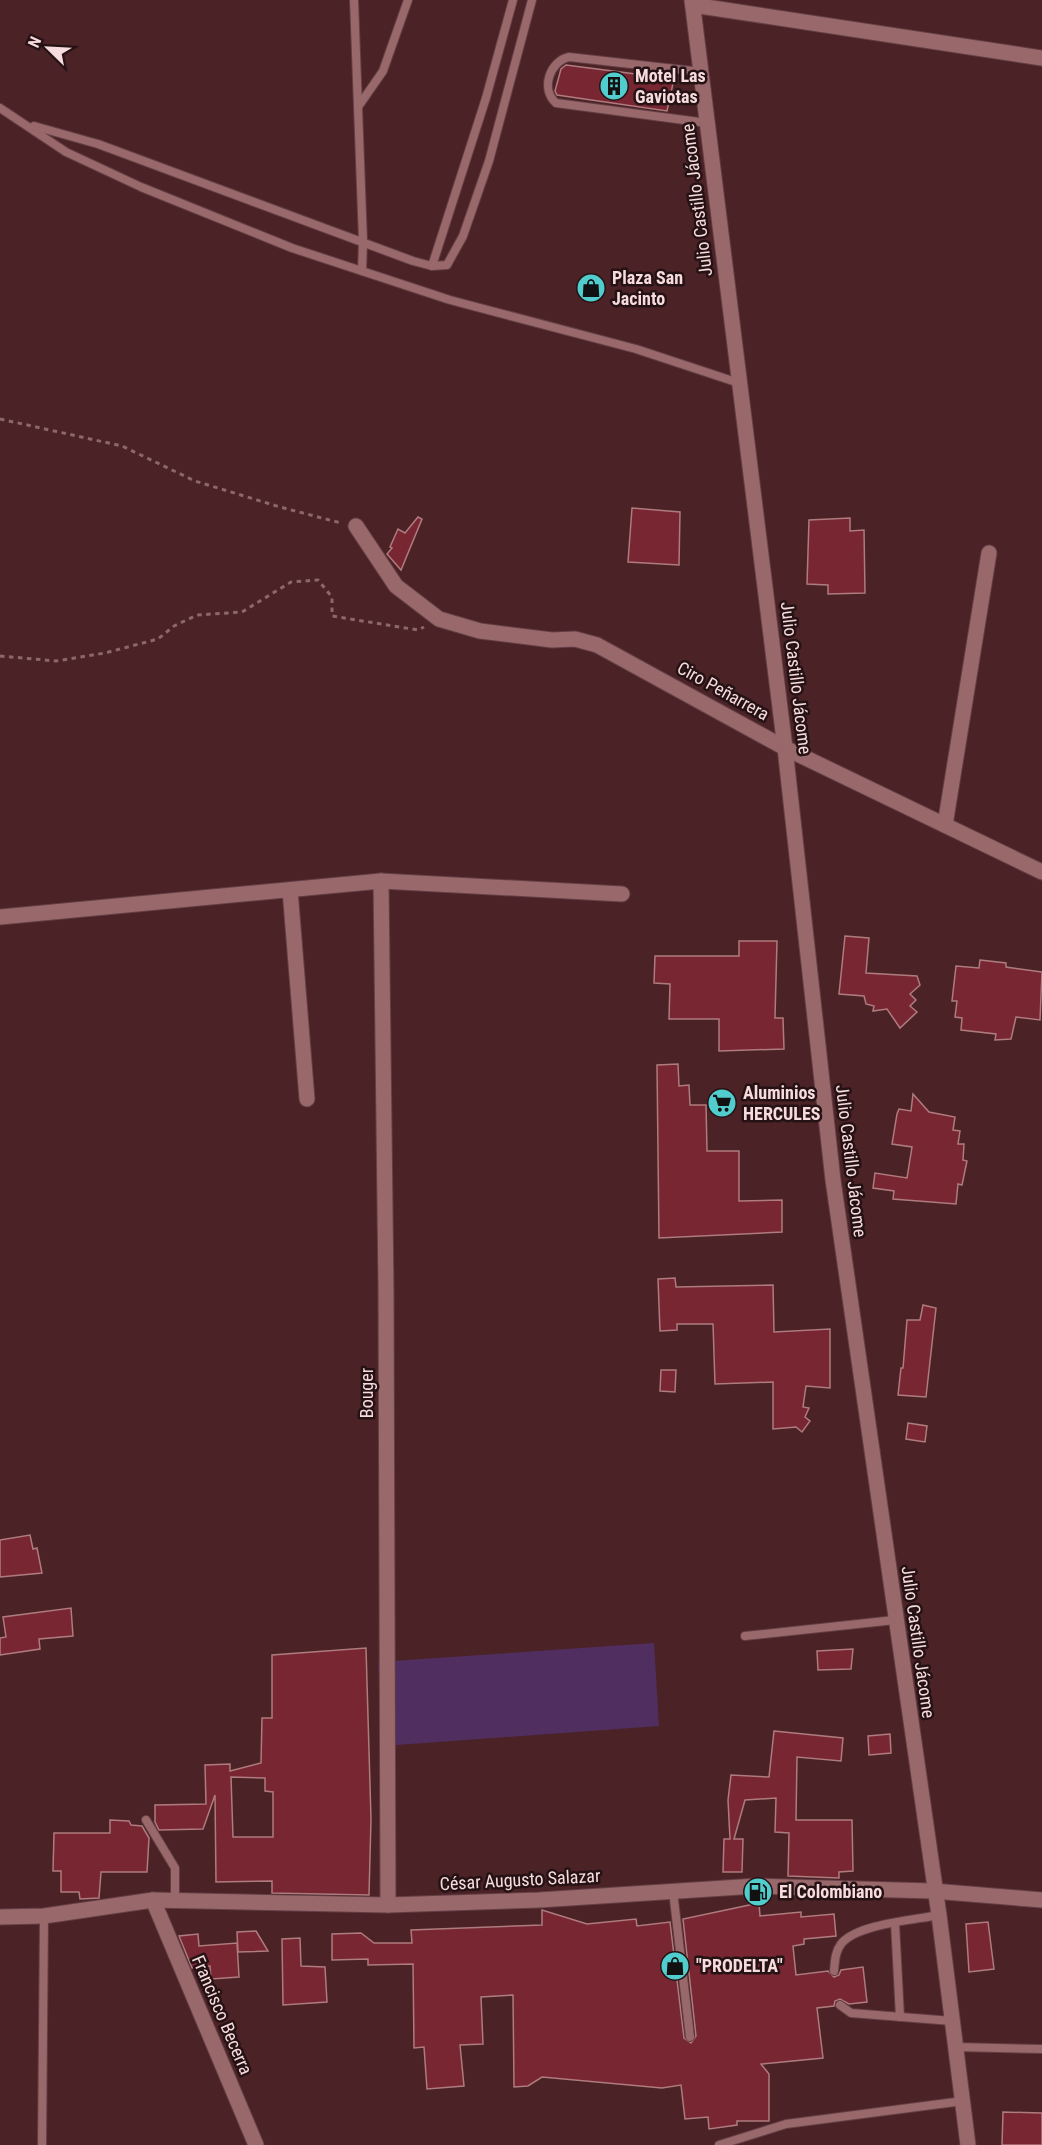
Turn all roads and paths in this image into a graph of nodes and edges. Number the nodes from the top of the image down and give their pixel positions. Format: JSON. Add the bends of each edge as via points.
{"nodes":[{"id":1,"x":354,"y":0,"type":"edge"},
{"id":2,"x":408,"y":0,"type":"edge"},
{"id":3,"x":513,"y":0,"type":"edge"},
{"id":4,"x":532,"y":0,"type":"edge"},
{"id":5,"x":693,"y":3,"type":"edge"},
{"id":6,"x":1042,"y":58,"type":"edge"},
{"id":7,"x":703,"y":72,"type":"junction"},
{"id":8,"x":358,"y":107,"type":"junction"},
{"id":9,"x":0,"y":108,"type":"edge"},
{"id":10,"x":706,"y":123,"type":"junction"},
{"id":11,"x":27,"y":125,"type":"junction"},
{"id":12,"x":363,"y":241,"type":"junction"},
{"id":13,"x":432,"y":266,"type":"junction"},
{"id":14,"x":362,"y":271,"type":"junction"},
{"id":15,"x":739,"y":383,"type":"junction"},
{"id":16,"x":0,"y":419,"type":"edge"},
{"id":17,"x":356,"y":526,"type":"joint"},
{"id":18,"x":989,"y":553,"type":"dead end"},
{"id":19,"x":439,"y":619,"type":"junction"},
{"id":20,"x":0,"y":656,"type":"edge"},
{"id":21,"x":785,"y":748,"type":"junction"},
{"id":22,"x":945,"y":825,"type":"junction"},
{"id":23,"x":1042,"y":872,"type":"edge"},
{"id":24,"x":381,"y":881,"type":"junction"},
{"id":25,"x":290,"y":890,"type":"junction"},
{"id":26,"x":622,"y":894,"type":"dead end"},
{"id":27,"x":0,"y":917,"type":"edge"},
{"id":28,"x":307,"y":1099,"type":"dead end"},
{"id":29,"x":895,"y":1620,"type":"junction"},
{"id":30,"x":745,"y":1636,"type":"dead end"},
{"id":31,"x":146,"y":1820,"type":"dead end"},
{"id":32,"x":673,"y":1891,"type":"junction"},
{"id":33,"x":933,"y":1891,"type":"junction"},
{"id":34,"x":153,"y":1900,"type":"junction"},
{"id":35,"x":176,"y":1900,"type":"junction"},
{"id":36,"x":1042,"y":1900,"type":"edge"},
{"id":37,"x":388,"y":1905,"type":"junction"},
{"id":38,"x":939,"y":1915,"type":"junction"},
{"id":39,"x":44,"y":1916,"type":"junction"},
{"id":40,"x":0,"y":1917,"type":"edge"},
{"id":41,"x":895,"y":1923,"type":"junction"},
{"id":42,"x":834,"y":1971,"type":"dead end"},
{"id":43,"x":840,"y":2005,"type":"dead end"},
{"id":44,"x":900,"y":2017,"type":"junction"},
{"id":45,"x":952,"y":2021,"type":"junction"},
{"id":46,"x":690,"y":2037,"type":"dead end"},
{"id":47,"x":956,"y":2047,"type":"junction"},
{"id":48,"x":1042,"y":2049,"type":"edge"},
{"id":49,"x":963,"y":2101,"type":"junction"},
{"id":50,"x":42,"y":2145,"type":"edge"},
{"id":51,"x":256,"y":2145,"type":"edge"},
{"id":52,"x":719,"y":2145,"type":"edge"},
{"id":53,"x":968,"y":2145,"type":"edge"}],
"edges":[{"from":1,"to":8,"type":"lane"},
{"from":2,"to":8,"type":"lane","via":[[382,71]]},
{"from":3,"to":13,"type":"lane"},
{"from":4,"to":13,"type":"lane","via":[[489,161],[463,236],[447,266]]},
{"from":5,"to":6,"type":"street"},
{"from":5,"to":7,"type":"street","name":"Julio Castillo Jácome"},
{"from":7,"to":10,"type":"street","name":"Julio Castillo Jácome"},
{"from":7,"to":10,"type":"lane","via":[[570,57],[559,59],[553,66],[548,90],[556,103]]},
{"from":8,"to":12,"type":"lane"},
{"from":9,"to":11,"type":"lane"},
{"from":10,"to":15,"type":"street","name":"Julio Castillo Jácome"},
{"from":11,"to":12,"type":"lane","via":[[98,144]]},
{"from":11,"to":14,"type":"lane","via":[[66,152],[141,187],[292,248]]},
{"from":12,"to":13,"type":"lane"},
{"from":12,"to":14,"type":"lane"},
{"from":14,"to":15,"type":"lane","via":[[450,300],[636,349]]},
{"from":15,"to":21,"type":"street","name":"Julio Castillo Jácome"},
{"from":16,"to":17,"type":"path","via":[[122,446],[195,481]]},
{"from":17,"to":19,"type":"street","name":"Ciro Peñarrera","via":[[396,586]]},
{"from":18,"to":22,"type":"street"},
{"from":19,"to":20,"type":"path","via":[[418,630],[332,616],[332,597],[318,580],[291,582],[242,612],[196,615],[158,639],[105,653],[56,661]]},
{"from":19,"to":21,"type":"street","name":"Ciro Peñarrera","via":[[480,632],[575,639],[597,645]]},
{"from":21,"to":22,"type":"street","name":"Ciro Peñarrera"},
{"from":21,"to":29,"type":"street","name":"Julio Castillo Jácome","via":[[833,1180]]},
{"from":22,"to":23,"type":"street","name":"Ciro Peñarrera"},
{"from":24,"to":25,"type":"street"},
{"from":24,"to":26,"type":"street"},
{"from":24,"to":37,"type":"street","name":"Bouger"},
{"from":25,"to":27,"type":"street"},
{"from":25,"to":28,"type":"street"},
{"from":29,"to":30,"type":"lane"},
{"from":29,"to":33,"type":"street","name":"Julio Castillo Jácome"},
{"from":31,"to":35,"type":"lane","via":[[174,1868]]},
{"from":32,"to":33,"type":"street","name":"César Augusto Salazar","via":[[756,1886]]},
{"from":32,"to":37,"type":"street","name":"César Augusto Salazar"},
{"from":32,"to":46,"type":"lane"},
{"from":33,"to":36,"type":"street","name":"César Augusto Salazar"},
{"from":33,"to":38,"type":"street","name":"Julio Castillo Jácome"},
{"from":34,"to":35,"type":"street","name":"César Augusto Salazar"},
{"from":34,"to":39,"type":"street","name":"César Augusto Salazar"},
{"from":34,"to":51,"type":"street","name":"Francisco Becerra"},
{"from":35,"to":37,"type":"street","name":"César Augusto Salazar"},
{"from":38,"to":41,"type":"lane"},
{"from":38,"to":45,"type":"street","name":"Julio Castillo Jácome"},
{"from":39,"to":40,"type":"street","name":"César Augusto Salazar"},
{"from":39,"to":50,"type":"lane"},
{"from":41,"to":42,"type":"lane","via":[[864,1929],[842,1943]]},
{"from":41,"to":44,"type":"lane"},
{"from":43,"to":44,"type":"lane","via":[[851,2013]]},
{"from":44,"to":45,"type":"lane"},
{"from":45,"to":47,"type":"street","name":"Julio Castillo Jácome"},
{"from":47,"to":48,"type":"lane"},
{"from":47,"to":49,"type":"street","name":"Julio Castillo Jácome"},
{"from":49,"to":52,"type":"lane","via":[[786,2124]]},
{"from":49,"to":53,"type":"street","name":"Julio Castillo Jácome"}]}
